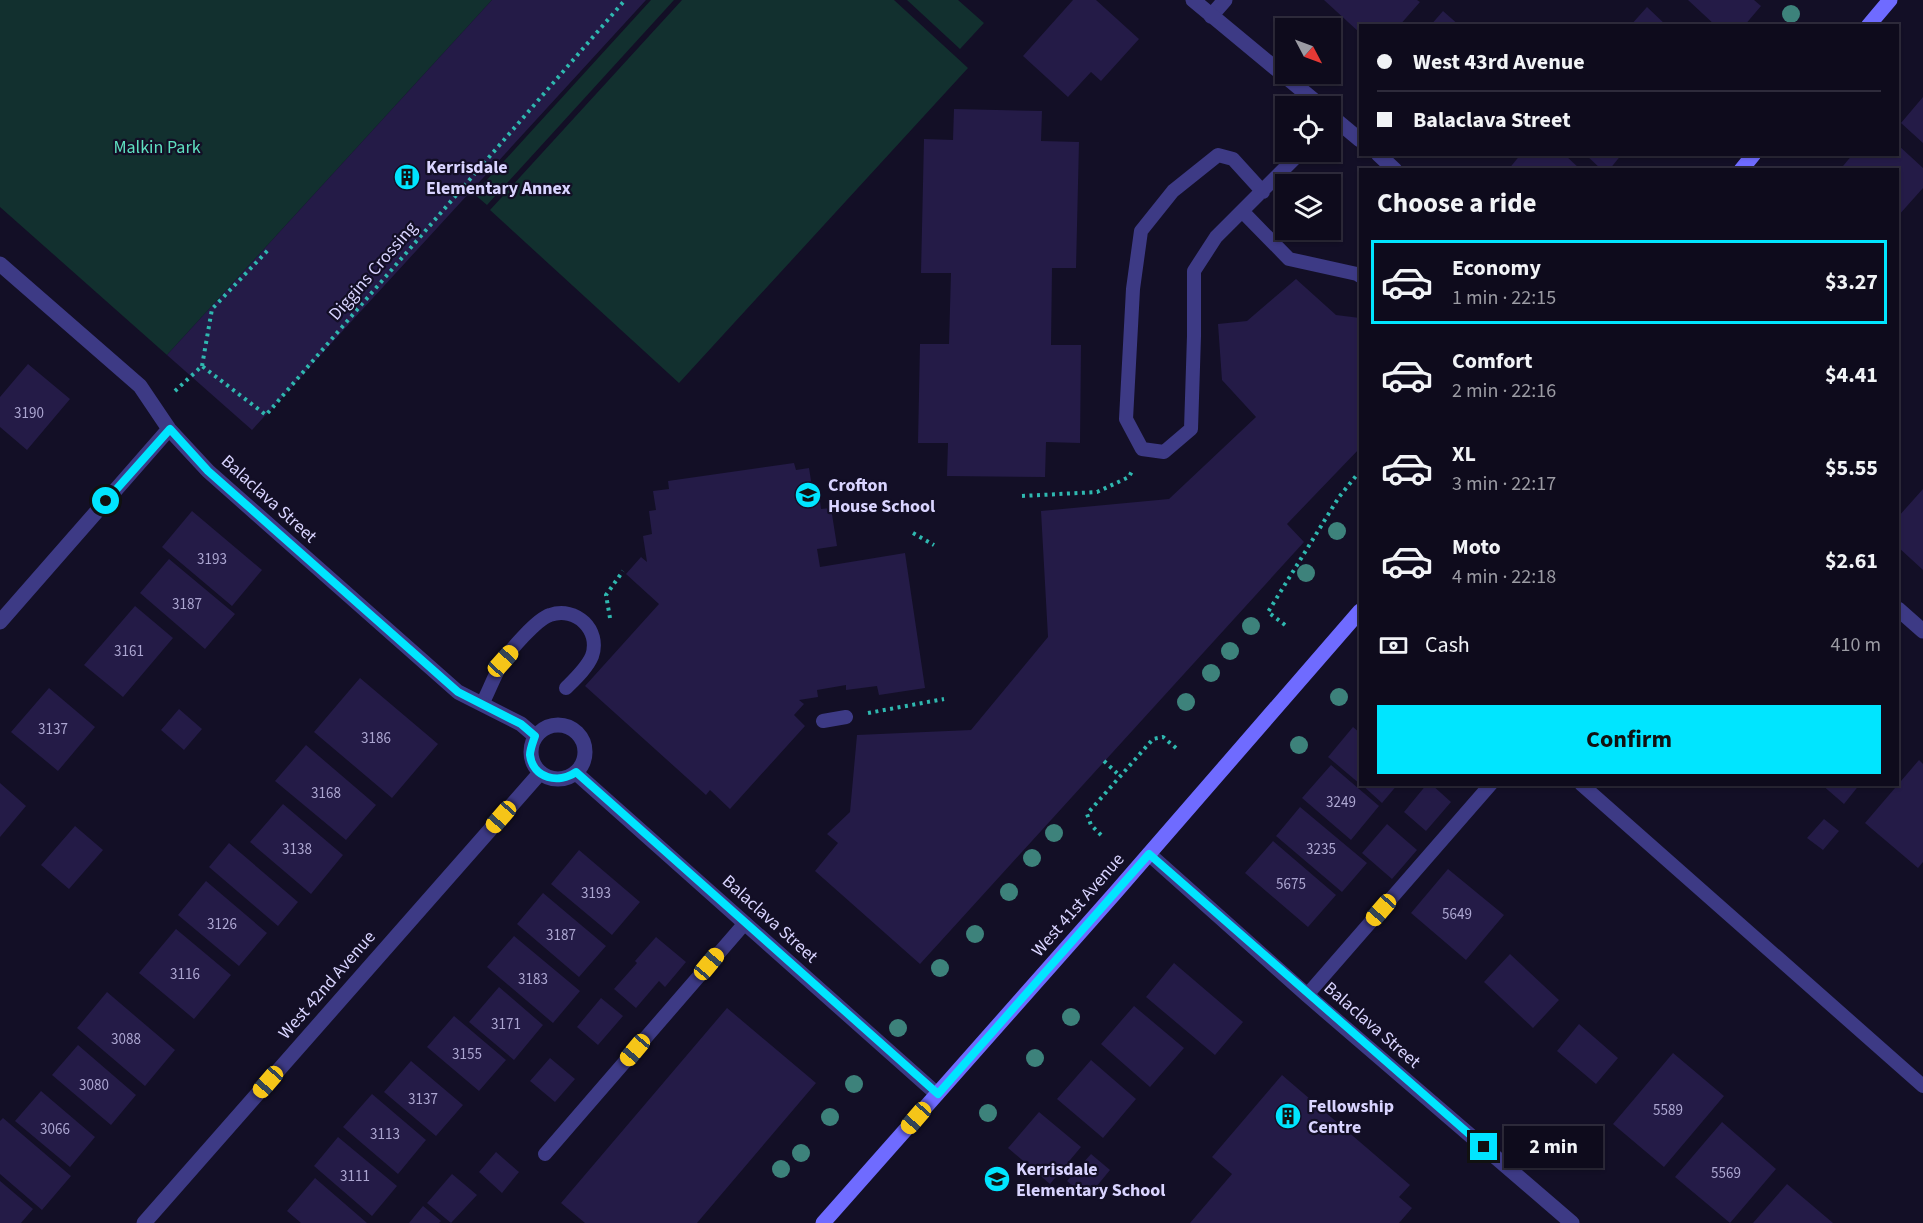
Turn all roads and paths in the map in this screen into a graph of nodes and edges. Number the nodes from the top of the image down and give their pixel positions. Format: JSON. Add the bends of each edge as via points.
{"nodes":[{"id":1,"x":625,"y":0,"type":"edge"},
{"id":2,"x":1193,"y":0,"type":"edge"},
{"id":3,"x":1225,"y":0,"type":"edge"},
{"id":4,"x":1890,"y":0,"type":"edge"},
{"id":5,"x":1211,"y":16,"type":"junction"},
{"id":6,"x":1870,"y":24,"type":"edge"},
{"id":7,"x":1308,"y":96,"type":"edge"},
{"id":8,"x":1341,"y":125,"type":"edge"},
{"id":9,"x":1359,"y":139,"type":"edge"},
{"id":10,"x":1380,"y":156,"type":"edge"},
{"id":11,"x":1752,"y":156,"type":"edge"},
{"id":12,"x":1292,"y":162,"type":"edge"},
{"id":13,"x":1393,"y":168,"type":"edge"},
{"id":14,"x":1743,"y":168,"type":"edge"},
{"id":15,"x":1263,"y":192,"type":"junction"},
{"id":16,"x":1242,"y":211,"type":"junction"},
{"id":17,"x":270,"y":248,"type":"dead end"},
{"id":18,"x":0,"y":266,"type":"edge"},
{"id":19,"x":1359,"y":275,"type":"edge"},
{"id":20,"x":202,"y":366,"type":"junction"},
{"id":21,"x":174,"y":391,"type":"dead end"},
{"id":22,"x":170,"y":429,"type":"junction"},
{"id":23,"x":1142,"y":449,"type":"junction"},
{"id":24,"x":1359,"y":472,"type":"edge"},
{"id":25,"x":1022,"y":496,"type":"dead end"},
{"id":26,"x":912,"y":532,"type":"dead end"},
{"id":27,"x":934,"y":545,"type":"dead end"},
{"id":28,"x":623,"y":572,"type":"dead end"},
{"id":29,"x":1899,"y":610,"type":"edge"},
{"id":30,"x":1359,"y":612,"type":"edge"},
{"id":31,"x":0,"y":622,"type":"edge"},
{"id":32,"x":611,"y":622,"type":"dead end"},
{"id":33,"x":1285,"y":625,"type":"dead end"},
{"id":34,"x":1923,"y":632,"type":"edge"},
{"id":35,"x":566,"y":688,"type":"dead end"},
{"id":36,"x":944,"y":699,"type":"dead end"},
{"id":37,"x":482,"y":704,"type":"junction"},
{"id":38,"x":846,"y":717,"type":"joint"},
{"id":39,"x":823,"y":721,"type":"dead end"},
{"id":40,"x":535,"y":736,"type":"junction"},
{"id":41,"x":1176,"y":748,"type":"dead end"},
{"id":42,"x":1104,"y":762,"type":"dead end"},
{"id":43,"x":576,"y":772,"type":"junction"},
{"id":44,"x":540,"y":773,"type":"junction"},
{"id":45,"x":1120,"y":776,"type":"junction"},
{"id":46,"x":1489,"y":786,"type":"edge"},
{"id":47,"x":1583,"y":786,"type":"edge"},
{"id":48,"x":1101,"y":835,"type":"dead end"},
{"id":49,"x":1149,"y":854,"type":"junction"},
{"id":50,"x":745,"y":923,"type":"junction"},
{"id":51,"x":1307,"y":994,"type":"junction"},
{"id":52,"x":1923,"y":1086,"type":"edge"},
{"id":53,"x":938,"y":1094,"type":"junction"},
{"id":54,"x":545,"y":1154,"type":"dead end"},
{"id":55,"x":144,"y":1223,"type":"edge"},
{"id":56,"x":824,"y":1223,"type":"edge"},
{"id":57,"x":1572,"y":1223,"type":"edge"}],
"edges":[{"from":1,"to":20,"type":"path","name":"Diggins Crossing","via":[[266,415]]},
{"from":2,"to":5,"type":"street"},
{"from":3,"to":5,"type":"street"},
{"from":4,"to":6,"type":"main road"},
{"from":5,"to":7,"type":"street"},
{"from":8,"to":9,"type":"street"},
{"from":10,"to":13,"type":"street"},
{"from":11,"to":14,"type":"main road"},
{"from":12,"to":15,"type":"lane"},
{"from":15,"to":16,"type":"lane"},
{"from":15,"to":23,"type":"lane","via":[[1233,159],[1218,155],[1173,191],[1141,231],[1133,289],[1125,419]]},
{"from":16,"to":19,"type":"lane","via":[[1289,259]]},
{"from":16,"to":23,"type":"lane","via":[[1216,237],[1194,271],[1191,429],[1164,452]]},
{"from":17,"to":20,"type":"path","via":[[212,309]]},
{"from":18,"to":22,"type":"street","name":"Balaclava Street","via":[[140,387]]},
{"from":20,"to":21,"type":"path"},
{"from":22,"to":31,"type":"street"},
{"from":22,"to":37,"type":"street","name":"Balaclava Street","via":[[208,471],[458,692]]},
{"from":23,"to":25,"type":"path","via":[[1130,477],[1098,492]]},
{"from":24,"to":33,"type":"path","via":[[1339,497],[1268,612]]},
{"from":26,"to":27,"type":"path"},
{"from":28,"to":32,"type":"path","via":[[606,595]]},
{"from":29,"to":34,"type":"street"},
{"from":30,"to":49,"type":"main road","name":"West 41st Avenue"},
{"from":35,"to":37,"type":"lane","via":[[586,666],[594,645],[587,624],[563,613],[538,622],[503,661]]},
{"from":36,"to":38,"type":"path"},
{"from":37,"to":40,"type":"street","name":"Balaclava Street","via":[[521,724]]},
{"from":38,"to":39,"type":"lane"},
{"from":40,"to":43,"type":"street","via":[[555,725],[576,732],[585,752],[583,764]]},
{"from":40,"to":44,"type":"street","via":[[530,755]]},
{"from":41,"to":45,"type":"path","via":[[1163,737],[1153,739]]},
{"from":42,"to":45,"type":"path"},
{"from":43,"to":44,"type":"street","via":[[558,780]]},
{"from":43,"to":50,"type":"street","name":"Balaclava Street"},
{"from":44,"to":55,"type":"street","name":"West 42nd Avenue"},
{"from":45,"to":48,"type":"path","via":[[1087,814]]},
{"from":46,"to":51,"type":"lane"},
{"from":47,"to":52,"type":"lane"},
{"from":49,"to":51,"type":"street","name":"Balaclava Street"},
{"from":49,"to":53,"type":"main road","name":"West 41st Avenue"},
{"from":50,"to":53,"type":"street","name":"Balaclava Street"},
{"from":50,"to":54,"type":"lane"},
{"from":51,"to":57,"type":"street","name":"Balaclava Street"},
{"from":53,"to":56,"type":"main road","name":"West 41st Avenue"}]}
